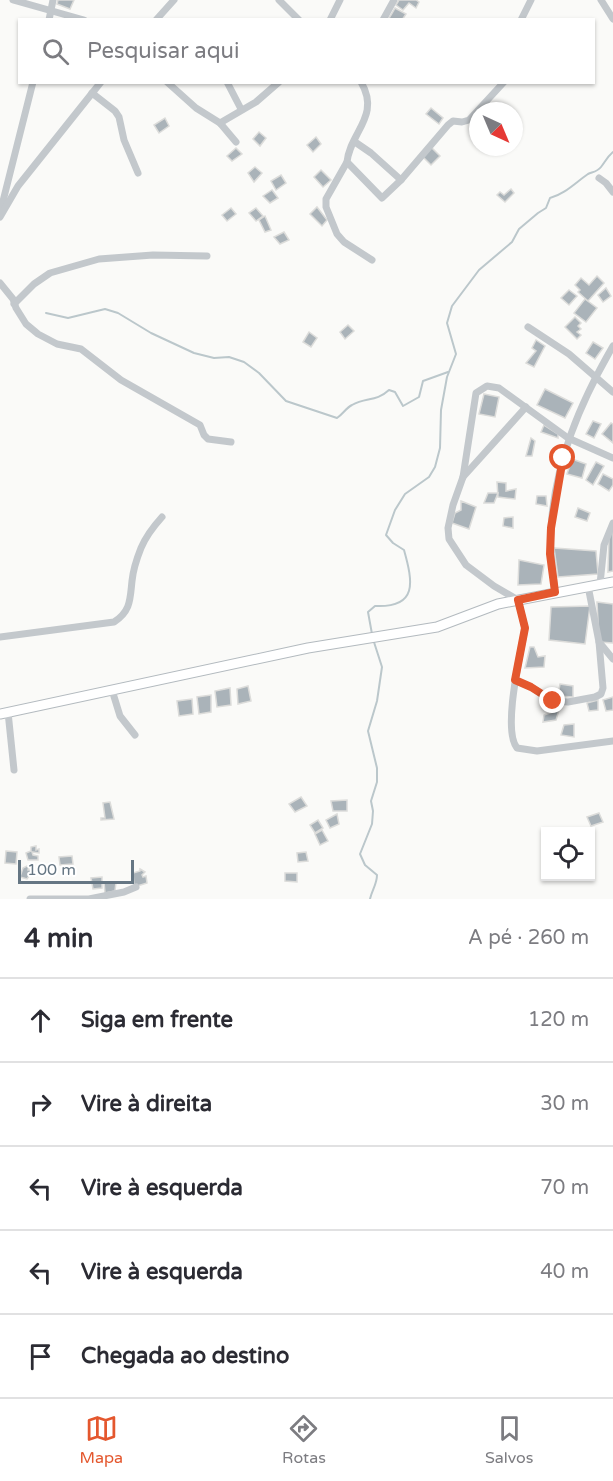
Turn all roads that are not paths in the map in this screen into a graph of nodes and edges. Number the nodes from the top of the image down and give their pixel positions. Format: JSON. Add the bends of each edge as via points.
{"nodes":[{"id":1,"x":13,"y":0,"type":"edge"},
{"id":2,"x":52,"y":0,"type":"edge"},
{"id":3,"x":174,"y":0,"type":"edge"},
{"id":4,"x":279,"y":0,"type":"edge"},
{"id":5,"x":340,"y":0,"type":"edge"},
{"id":6,"x":394,"y":0,"type":"edge"},
{"id":7,"x":531,"y":0,"type":"edge"},
{"id":8,"x":601,"y":0,"type":"edge"},
{"id":9,"x":51,"y":10,"type":"junction"},
{"id":10,"x":49,"y":18,"type":"edge"},
{"id":11,"x":77,"y":18,"type":"edge"},
{"id":12,"x":158,"y":18,"type":"edge"},
{"id":13,"x":297,"y":18,"type":"edge"},
{"id":14,"x":331,"y":18,"type":"edge"},
{"id":15,"x":384,"y":18,"type":"edge"},
{"id":16,"x":522,"y":18,"type":"edge"},
{"id":17,"x":613,"y":19,"type":"edge"},
{"id":18,"x":33,"y":84,"type":"edge"},
{"id":19,"x":99,"y":84,"type":"edge"},
{"id":20,"x":169,"y":84,"type":"edge"},
{"id":21,"x":228,"y":84,"type":"edge"},
{"id":22,"x":277,"y":84,"type":"edge"},
{"id":23,"x":362,"y":84,"type":"edge"},
{"id":24,"x":502,"y":84,"type":"edge"},
{"id":25,"x":92,"y":93,"type":"junction"},
{"id":26,"x":241,"y":109,"type":"junction"},
{"id":27,"x":220,"y":123,"type":"junction"},
{"id":28,"x":236,"y":142,"type":"dead end"},
{"id":29,"x":355,"y":142,"type":"junction"},
{"id":30,"x":346,"y":162,"type":"junction"},
{"id":31,"x":138,"y":172,"type":"dead end"},
{"id":32,"x":599,"y":178,"type":"dead end"},
{"id":33,"x":401,"y":180,"type":"junction"},
{"id":34,"x":613,"y":192,"type":"edge"},
{"id":35,"x":0,"y":216,"type":"edge"},
{"id":36,"x":207,"y":256,"type":"dead end"},
{"id":37,"x":372,"y":260,"type":"dead end"},
{"id":38,"x":0,"y":283,"type":"edge"},
{"id":39,"x":14,"y":304,"type":"junction"},
{"id":40,"x":528,"y":327,"type":"dead end"},
{"id":41,"x":613,"y":346,"type":"edge"},
{"id":42,"x":595,"y":376,"type":"junction"},
{"id":43,"x":613,"y":392,"type":"edge"},
{"id":44,"x":526,"y":407,"type":"junction"},
{"id":45,"x":568,"y":438,"type":"junction"},
{"id":46,"x":231,"y":442,"type":"dead end"},
{"id":47,"x":613,"y":458,"type":"edge"},
{"id":48,"x":463,"y":477,"type":"junction"},
{"id":49,"x":162,"y":517,"type":"dead end"},
{"id":50,"x":613,"y":523,"type":"edge"},
{"id":51,"x":613,"y":582,"type":"edge"},
{"id":52,"x":600,"y":584,"type":"junction"},
{"id":53,"x":588,"y":586,"type":"junction"},
{"id":54,"x":555,"y":592,"type":"junction"},
{"id":55,"x":518,"y":600,"type":"junction"},
{"id":56,"x":0,"y":637,"type":"edge"},
{"id":57,"x":599,"y":642,"type":"junction"},
{"id":58,"x":613,"y":659,"type":"edge"},
{"id":59,"x":515,"y":680,"type":"junction"},
{"id":60,"x":112,"y":690,"type":"junction"},
{"id":61,"x":4,"y":713,"type":"edge"},
{"id":62,"x":135,"y":735,"type":"dead end"},
{"id":63,"x":613,"y":741,"type":"edge"},
{"id":64,"x":14,"y":770,"type":"dead end"},
{"id":65,"x":136,"y":887,"type":"dead end"},
{"id":66,"x":30,"y":899,"type":"edge"}],
"edges":[{"from":1,"to":9,"type":"street"},
{"from":2,"to":9,"type":"street"},
{"from":3,"to":12,"type":"street"},
{"from":4,"to":13,"type":"street"},
{"from":5,"to":14,"type":"street"},
{"from":6,"to":15,"type":"street"},
{"from":7,"to":16,"type":"street"},
{"from":8,"to":17,"type":"street"},
{"from":9,"to":10,"type":"street"},
{"from":9,"to":11,"type":"street"},
{"from":18,"to":35,"type":"street"},
{"from":19,"to":25,"type":"street"},
{"from":20,"to":27,"type":"street"},
{"from":21,"to":26,"type":"street"},
{"from":22,"to":26,"type":"street"},
{"from":23,"to":29,"type":"street","via":[[368,106]]},
{"from":24,"to":33,"type":"street","via":[[469,120],[448,125]]},
{"from":25,"to":31,"type":"street","via":[[119,117]]},
{"from":25,"to":35,"type":"street","via":[[18,186]]},
{"from":26,"to":27,"type":"street"},
{"from":27,"to":28,"type":"street"},
{"from":29,"to":30,"type":"street"},
{"from":29,"to":33,"type":"street"},
{"from":30,"to":33,"type":"street","via":[[382,198]]},
{"from":30,"to":37,"type":"street","via":[[326,199],[326,207],[337,234]]},
{"from":32,"to":34,"type":"street"},
{"from":36,"to":39,"type":"street","via":[[99,259],[50,273]]},
{"from":38,"to":39,"type":"street"},
{"from":39,"to":46,"type":"street","via":[[26,324],[38,334],[57,344],[81,349],[121,380],[200,425],[208,439]]},
{"from":40,"to":42,"type":"street"},
{"from":41,"to":42,"type":"street"},
{"from":42,"to":43,"type":"street"},
{"from":42,"to":45,"type":"street"},
{"from":44,"to":45,"type":"street"},
{"from":44,"to":48,"type":"street"},
{"from":44,"to":48,"type":"street","via":[[499,388],[486,386],[476,393]]},
{"from":45,"to":47,"type":"street"},
{"from":45,"to":54,"type":"street","via":[[551,528]]},
{"from":48,"to":55,"type":"street","via":[[453,505],[449,539],[466,565]]},
{"from":49,"to":56,"type":"street","via":[[140,549],[130,603],[123,616],[114,622]]},
{"from":50,"to":52,"type":"street","via":[[604,544]]},
{"from":51,"to":52,"type":"street"},
{"from":52,"to":53,"type":"street"},
{"from":53,"to":54,"type":"street"},
{"from":53,"to":57,"type":"street"},
{"from":54,"to":55,"type":"street"},
{"from":55,"to":59,"type":"street","via":[[525,628]]},
{"from":55,"to":60,"type":"street","via":[[436,627],[308,648]]},
{"from":57,"to":58,"type":"street"},
{"from":57,"to":59,"type":"street","via":[[603,688],[595,697],[553,701]]},
{"from":59,"to":63,"type":"street","via":[[510,717],[517,748],[546,750]]},
{"from":60,"to":61,"type":"street"},
{"from":60,"to":62,"type":"street","via":[[120,716]]},
{"from":61,"to":64,"type":"street"},
{"from":65,"to":66,"type":"street","via":[[89,899]]}]}
